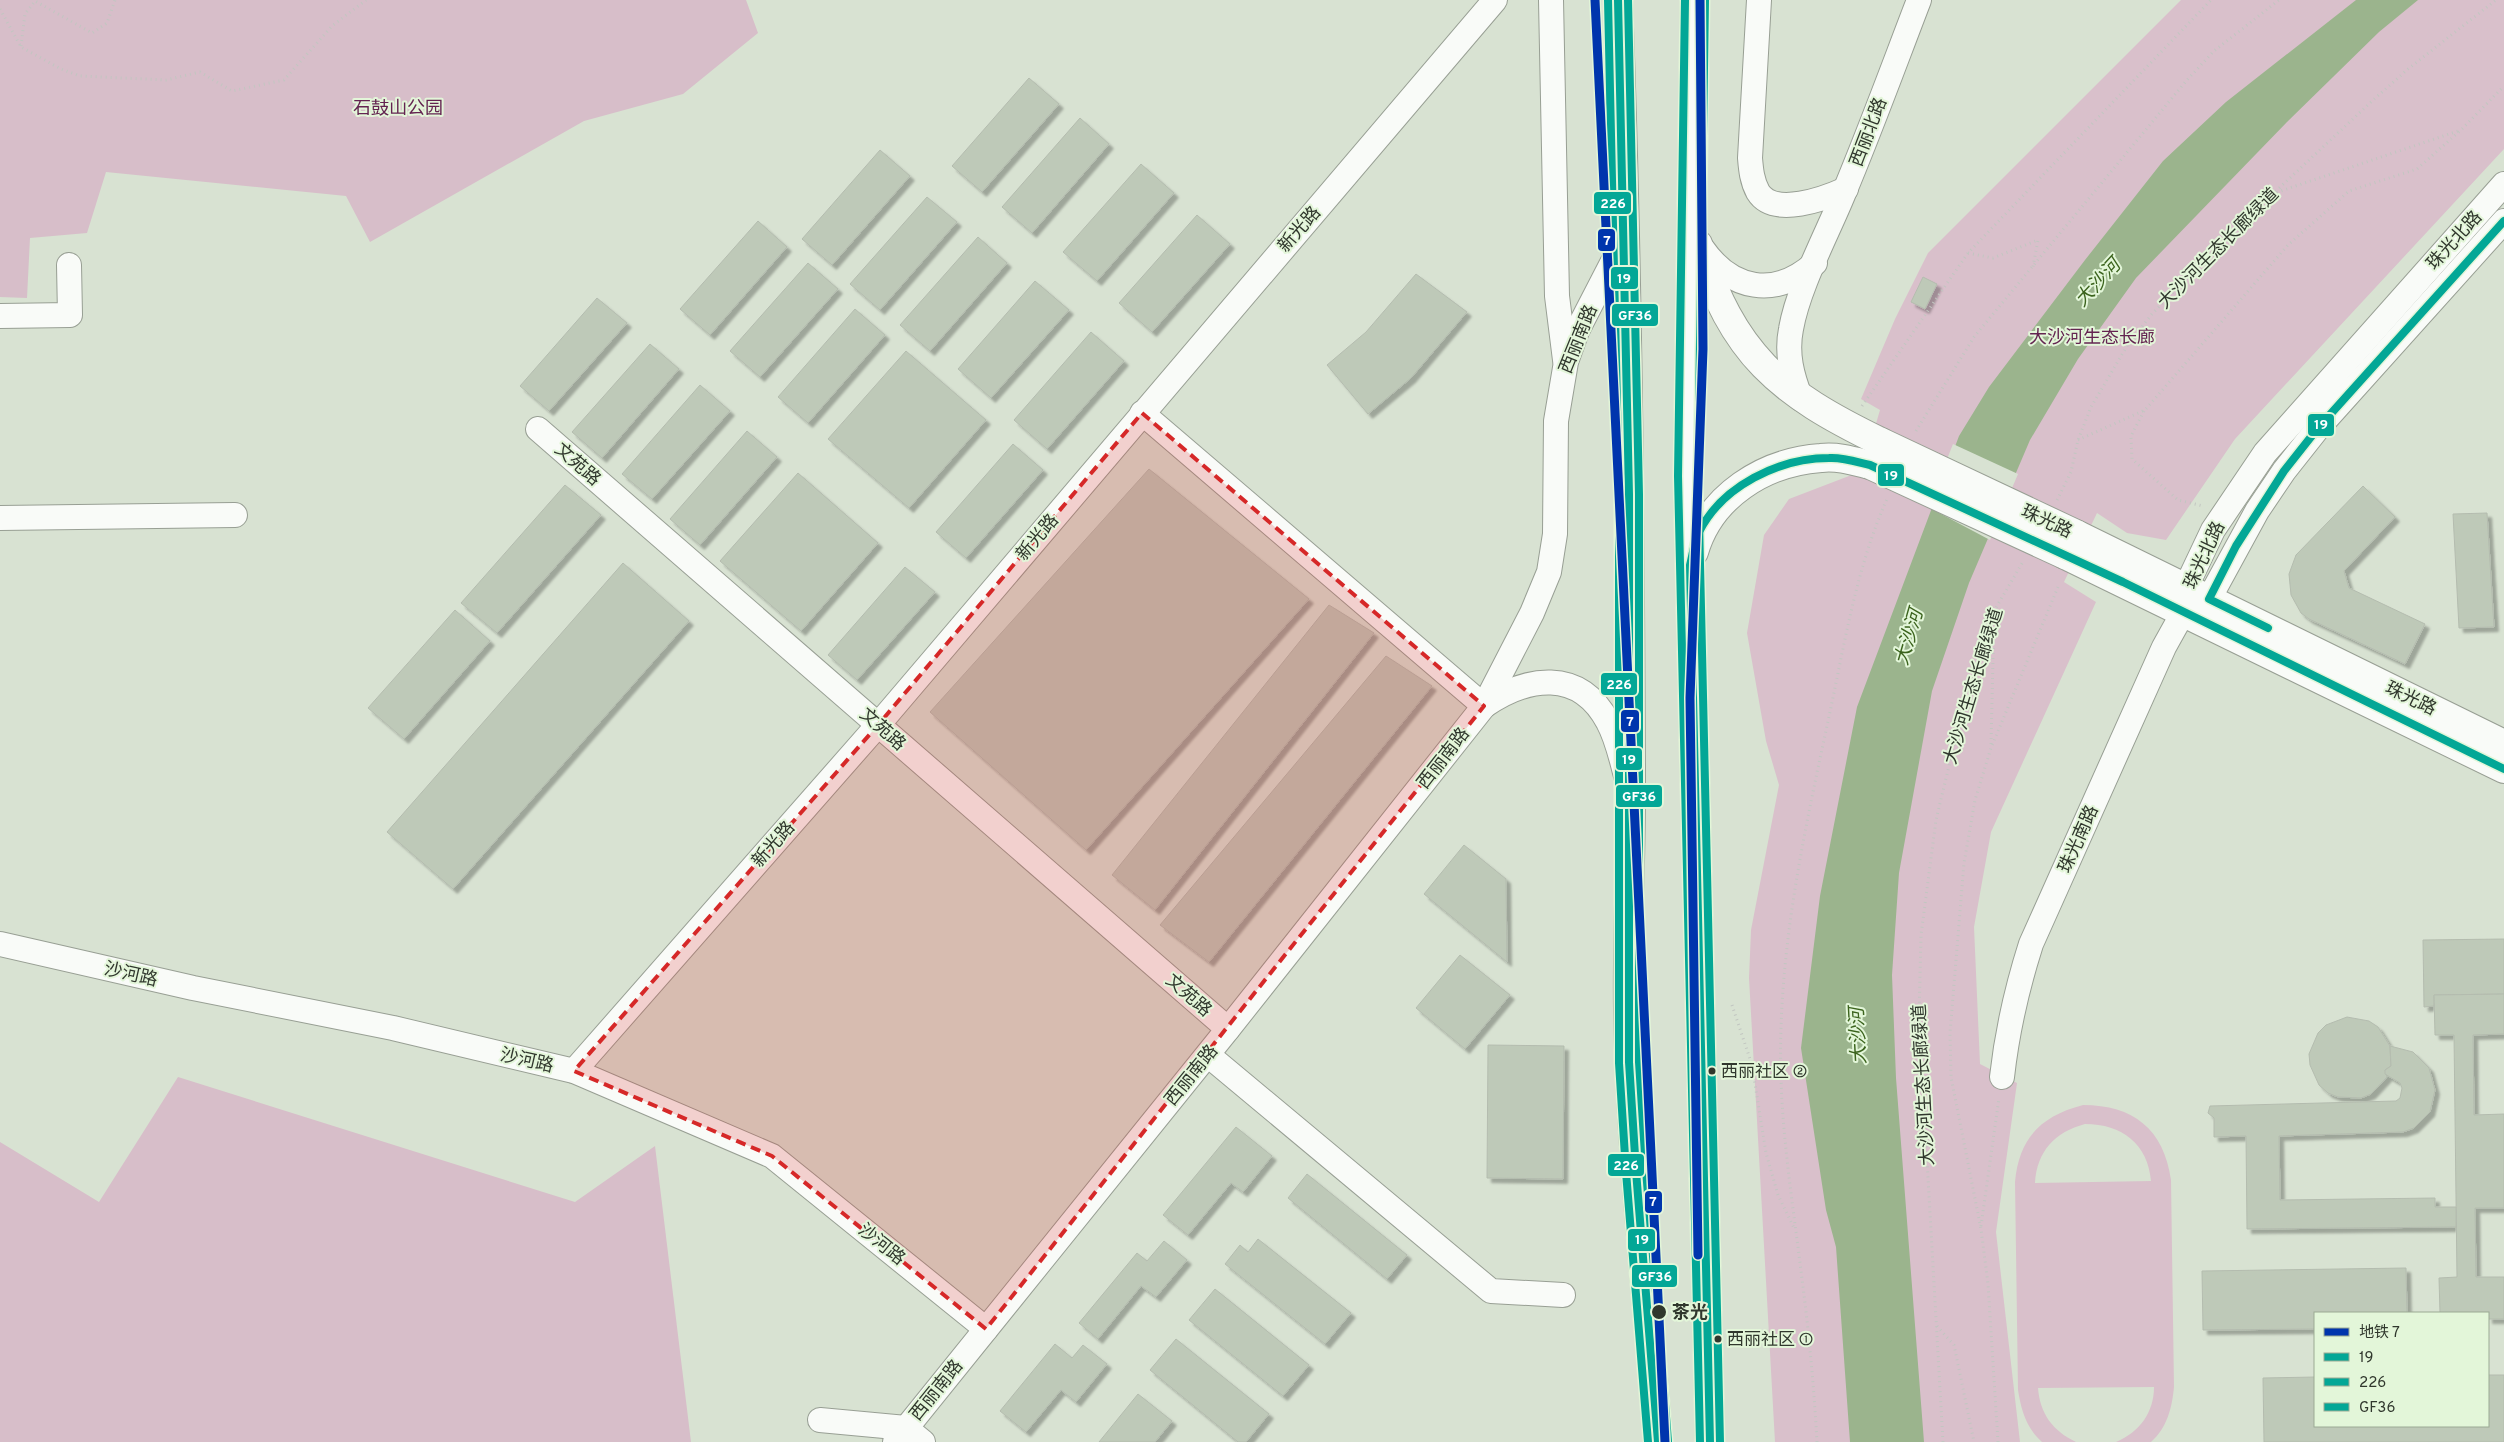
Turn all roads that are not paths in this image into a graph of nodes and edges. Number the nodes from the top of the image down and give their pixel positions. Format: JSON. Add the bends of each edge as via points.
{"nodes":[{"id":1,"x":1495,"y":0,"type":"edge"},
{"id":2,"x":1551,"y":0,"type":"edge"},
{"id":3,"x":1618,"y":0,"type":"edge"},
{"id":4,"x":1695,"y":0,"type":"edge"},
{"id":5,"x":1759,"y":0,"type":"edge"},
{"id":6,"x":1919,"y":0,"type":"edge"},
{"id":7,"x":2504,"y":184,"type":"edge"},
{"id":8,"x":1846,"y":189,"type":"junction"},
{"id":9,"x":1692,"y":201,"type":"junction"},
{"id":10,"x":2504,"y":221,"type":"edge"},
{"id":11,"x":1627,"y":235,"type":"junction"},
{"id":12,"x":1697,"y":241,"type":"junction"},
{"id":13,"x":69,"y":264,"type":"dead end"},
{"id":14,"x":1815,"y":264,"type":"junction"},
{"id":15,"x":0,"y":316,"type":"edge"},
{"id":16,"x":1566,"y":362,"type":"junction"},
{"id":17,"x":1801,"y":399,"type":"junction"},
{"id":18,"x":1142,"y":413,"type":"junction"},
{"id":19,"x":538,"y":429,"type":"dead end"},
{"id":20,"x":1875,"y":453,"type":"junction"},
{"id":21,"x":235,"y":515,"type":"dead end"},
{"id":22,"x":0,"y":518,"type":"edge"},
{"id":23,"x":1690,"y":565,"type":"junction"},
{"id":24,"x":2193,"y":599,"type":"junction"},
{"id":25,"x":1484,"y":706,"type":"junction"},
{"id":26,"x":878,"y":725,"type":"junction"},
{"id":27,"x":2504,"y":744,"type":"edge"},
{"id":28,"x":2504,"y":770,"type":"edge"},
{"id":29,"x":1631,"y":796,"type":"junction"},
{"id":30,"x":0,"y":944,"type":"edge"},
{"id":31,"x":1228,"y":1029,"type":"junction"},
{"id":32,"x":1208,"y":1055,"type":"junction"},
{"id":33,"x":574,"y":1071,"type":"junction"},
{"id":34,"x":2002,"y":1077,"type":"road end"},
{"id":35,"x":1563,"y":1295,"type":"dead end"},
{"id":36,"x":986,"y":1329,"type":"junction"},
{"id":37,"x":820,"y":1420,"type":"dead end"},
{"id":38,"x":908,"y":1437,"type":"edge"},
{"id":39,"x":1658,"y":1442,"type":"edge"},
{"id":40,"x":1710,"y":1442,"type":"edge"}],
"edges":[{"from":1,"to":18,"type":"street","name":"新光路"},
{"from":2,"to":16,"type":"street","via":[[1557,296]]},
{"from":3,"to":11,"type":"main road"},
{"from":4,"to":9,"type":"main road"},
{"from":5,"to":8,"type":"street","via":[[1750,158],[1752,178],[1759,194],[1770,201],[1802,204]]},
{"from":6,"to":8,"type":"street","name":"西丽北路"},
{"from":7,"to":24,"type":"street","name":"珠光北路","via":[[2266,452],[2213,530]]},
{"from":8,"to":14,"type":"street","name":"西丽北路"},
{"from":9,"to":12,"type":"street","name":"珠光路"},
{"from":9,"to":23,"type":"main road"},
{"from":10,"to":24,"type":"street","name":"珠光北路","via":[[2318,428],[2284,471],[2236,546]]},
{"from":11,"to":16,"type":"street","name":"西丽南路","via":[[1577,331]]},
{"from":11,"to":29,"type":"main road"},
{"from":12,"to":14,"type":"street","via":[[1713,263],[1726,274],[1758,286],[1790,282]]},
{"from":12,"to":17,"type":"main road","name":"珠光路","via":[[1722,308],[1742,341],[1773,377]]},
{"from":13,"to":15,"type":"street","via":[[70,315]]},
{"from":14,"to":17,"type":"street","name":"西丽北路","via":[[1796,307],[1790,330],[1790,373]]},
{"from":16,"to":25,"type":"street","name":"西丽南路","via":[[1556,420],[1555,534],[1549,572]]},
{"from":17,"to":20,"type":"main road","name":"珠光路","via":[[1847,425]]},
{"from":18,"to":25,"type":"street"},
{"from":18,"to":26,"type":"street","name":"新光路"},
{"from":19,"to":26,"type":"street","name":"文苑路"},
{"from":20,"to":23,"type":"main road","name":"珠光路","via":[[1845,459],[1794,462],[1737,487],[1715,508],[1699,533]]},
{"from":20,"to":24,"type":"main road","name":"珠光路","bridge":true},
{"from":21,"to":22,"type":"street"},
{"from":23,"to":40,"type":"main road"},
{"from":24,"to":27,"type":"main road","name":"珠光路"},
{"from":24,"to":28,"type":"main road","name":"珠光路"},
{"from":24,"to":34,"type":"street","name":"珠光南路","via":[[2164,647],[2031,944],[2013,1007]]},
{"from":25,"to":29,"type":"street","name":"西丽南路","via":[[1504,692],[1526,684],[1566,684],[1585,694],[1608,721]]},
{"from":25,"to":31,"type":"street","name":"西丽南路"},
{"from":26,"to":31,"type":"street","name":"文苑路"},
{"from":26,"to":33,"type":"street","name":"新光路"},
{"from":29,"to":39,"type":"main road","via":[[1628,1009],[1633,1147]]},
{"from":30,"to":33,"type":"street","name":"沙河路","via":[[193,988],[393,1028]]},
{"from":31,"to":32,"type":"street","name":"西丽南路"},
{"from":32,"to":35,"type":"street","via":[[1492,1291]]},
{"from":32,"to":36,"type":"street","name":"西丽南路"},
{"from":33,"to":36,"type":"street","name":"沙河路","via":[[772,1156]]},
{"from":36,"to":38,"type":"street","name":"西丽南路"},
{"from":37,"to":38,"type":"street"}]}
